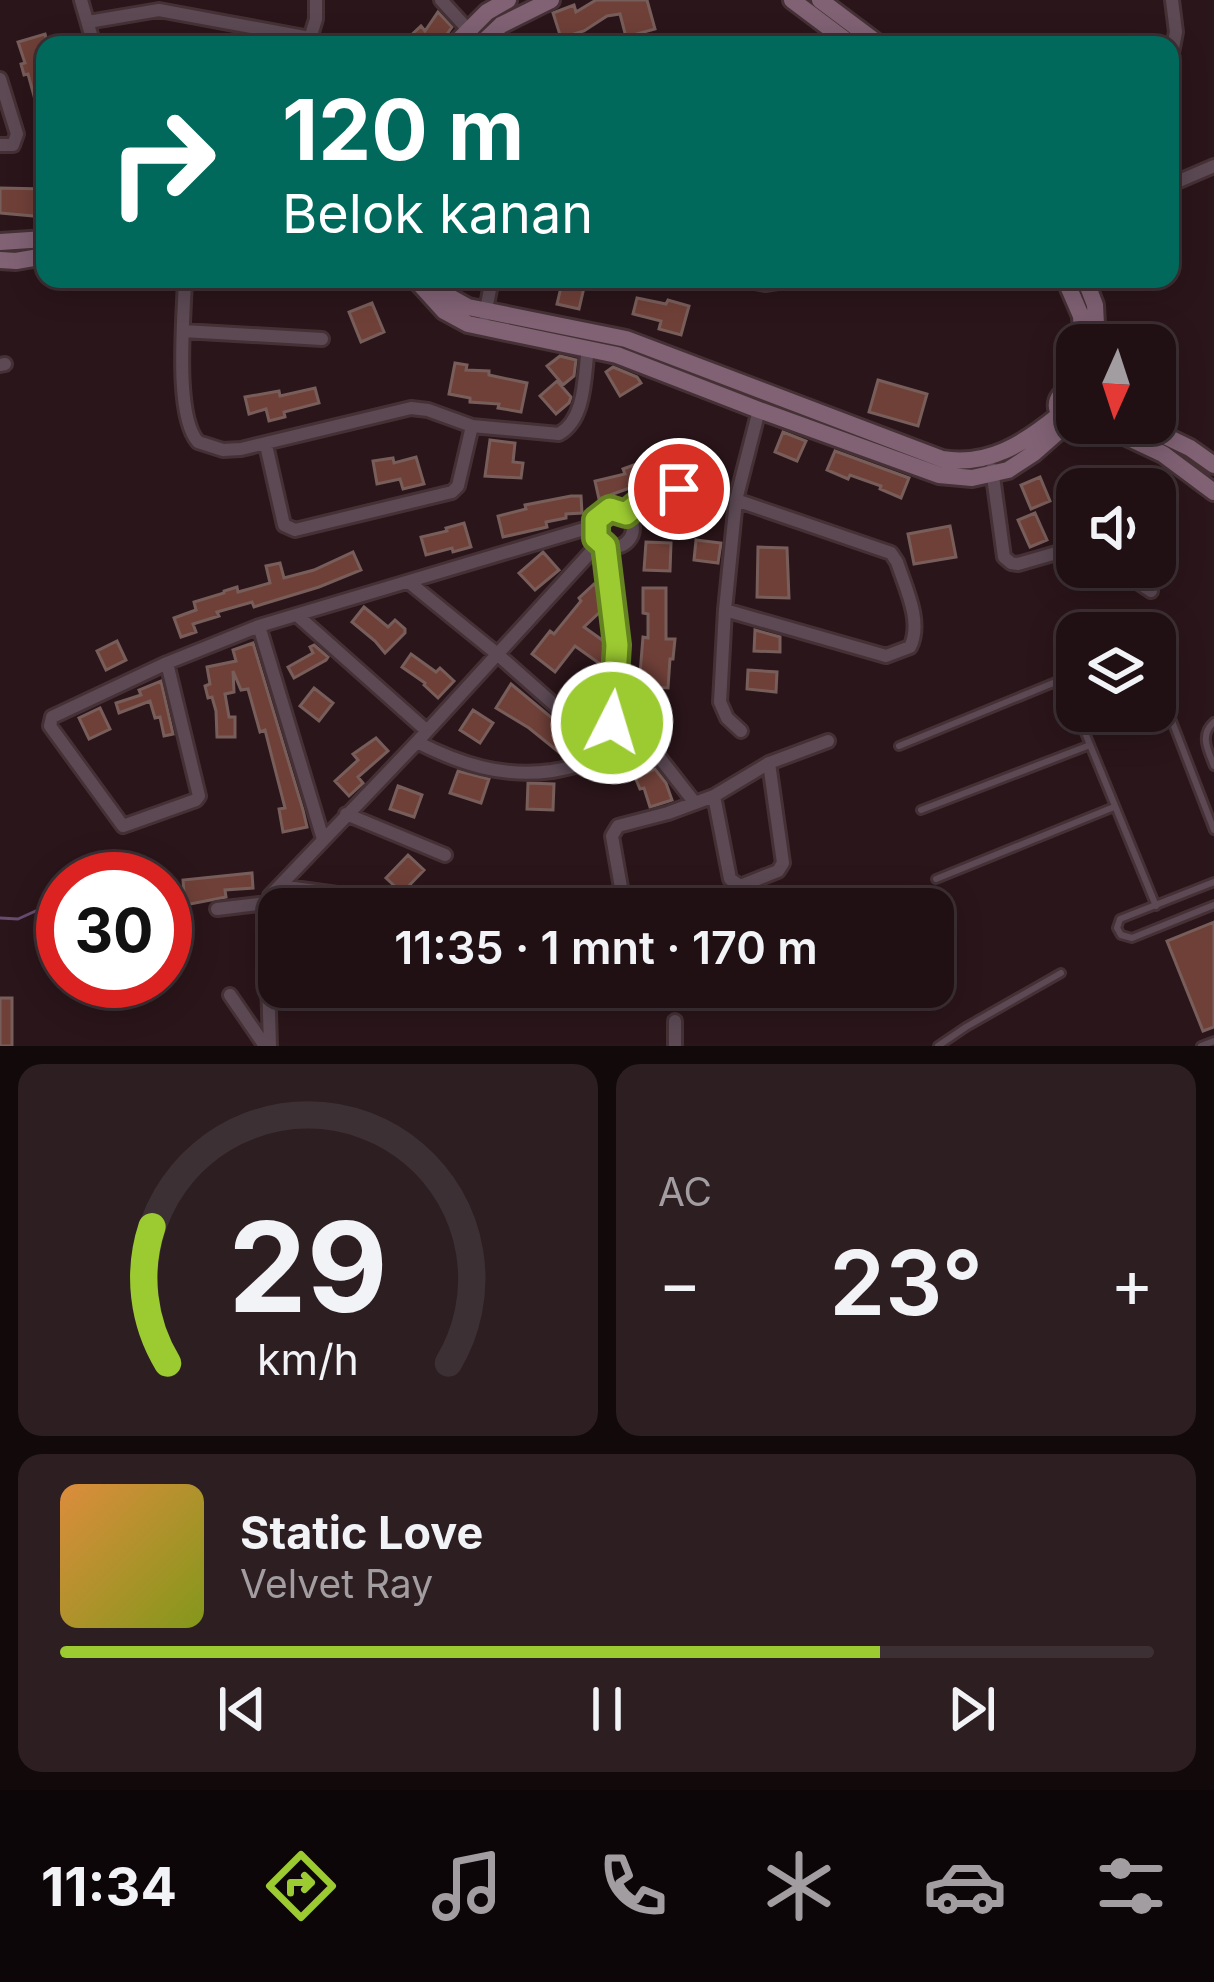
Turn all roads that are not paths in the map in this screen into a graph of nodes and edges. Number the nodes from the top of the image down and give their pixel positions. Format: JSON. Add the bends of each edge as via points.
{"nodes":[{"id":1,"x":81,"y":0,"type":"edge"},
{"id":2,"x":316,"y":0,"type":"edge"},
{"id":3,"x":441,"y":0,"type":"edge"},
{"id":4,"x":508,"y":0,"type":"edge"},
{"id":5,"x":551,"y":0,"type":"edge"},
{"id":6,"x":792,"y":0,"type":"edge"},
{"id":7,"x":820,"y":0,"type":"edge"},
{"id":8,"x":1172,"y":0,"type":"edge"},
{"id":9,"x":88,"y":22,"type":"junction"},
{"id":10,"x":92,"y":36,"type":"edge"},
{"id":11,"x":281,"y":36,"type":"edge"},
{"id":12,"x":311,"y":36,"type":"edge"},
{"id":13,"x":473,"y":36,"type":"edge"},
{"id":14,"x":477,"y":36,"type":"edge"},
{"id":15,"x":481,"y":36,"type":"edge"},
{"id":16,"x":840,"y":36,"type":"edge"},
{"id":17,"x":868,"y":36,"type":"edge"},
{"id":18,"x":1175,"y":36,"type":"edge"},
{"id":19,"x":0,"y":79,"type":"edge"},
{"id":20,"x":0,"y":145,"type":"edge"},
{"id":21,"x":1214,"y":166,"type":"edge"},
{"id":22,"x":1179,"y":181,"type":"edge"},
{"id":23,"x":36,"y":240,"type":"edge"},
{"id":24,"x":0,"y":242,"type":"edge"},
{"id":25,"x":36,"y":257,"type":"edge"},
{"id":26,"x":0,"y":260,"type":"edge"},
{"id":27,"x":185,"y":288,"type":"edge"},
{"id":28,"x":423,"y":288,"type":"edge"},
{"id":29,"x":442,"y":288,"type":"edge"},
{"id":30,"x":490,"y":288,"type":"edge"},
{"id":31,"x":1069,"y":288,"type":"edge"},
{"id":32,"x":1088,"y":288,"type":"edge"},
{"id":33,"x":483,"y":320,"type":"junction"},
{"id":34,"x":1082,"y":324,"type":"edge"},
{"id":35,"x":1096,"y":324,"type":"edge"},
{"id":36,"x":183,"y":331,"type":"junction"},
{"id":37,"x":322,"y":339,"type":"dead end"},
{"id":38,"x":588,"y":348,"type":"junction"},
{"id":39,"x":759,"y":410,"type":"junction"},
{"id":40,"x":472,"y":426,"type":"junction"},
{"id":41,"x":838,"y":430,"type":"junction"},
{"id":42,"x":1056,"y":431,"type":"edge"},
{"id":43,"x":1158,"y":444,"type":"edge"},
{"id":44,"x":1163,"y":444,"type":"edge"},
{"id":45,"x":266,"y":445,"type":"junction"},
{"id":46,"x":1167,"y":447,"type":"junction"},
{"id":47,"x":992,"y":465,"type":"junction"},
{"id":48,"x":1214,"y":465,"type":"edge"},
{"id":49,"x":679,"y":489,"type":"dead end"},
{"id":50,"x":1214,"y":492,"type":"edge"},
{"id":51,"x":736,"y":500,"type":"junction"},
{"id":52,"x":626,"y":514,"type":"junction"},
{"id":53,"x":594,"y":526,"type":"junction"},
{"id":54,"x":603,"y":544,"type":"junction"},
{"id":55,"x":1056,"y":553,"type":"edge"},
{"id":56,"x":410,"y":583,"type":"junction"},
{"id":57,"x":1146,"y":588,"type":"edge"},
{"id":58,"x":1151,"y":591,"type":"dead end"},
{"id":59,"x":725,"y":610,"type":"junction"},
{"id":60,"x":298,"y":616,"type":"junction"},
{"id":61,"x":259,"y":626,"type":"junction"},
{"id":62,"x":496,"y":653,"type":"junction"},
{"id":63,"x":167,"y":662,"type":"junction"},
{"id":64,"x":1056,"y":682,"type":"edge"},
{"id":65,"x":1214,"y":722,"type":"edge"},
{"id":66,"x":741,"y":731,"type":"dead end"},
{"id":67,"x":1176,"y":731,"type":"edge"},
{"id":68,"x":1085,"y":732,"type":"edge"},
{"id":69,"x":422,"y":736,"type":"junction"},
{"id":70,"x":828,"y":741,"type":"dead end"},
{"id":71,"x":1090,"y":745,"type":"junction"},
{"id":72,"x":899,"y":746,"type":"dead end"},
{"id":73,"x":602,"y":747,"type":"junction"},
{"id":74,"x":769,"y":763,"type":"junction"},
{"id":75,"x":1214,"y":766,"type":"edge"},
{"id":76,"x":714,"y":796,"type":"junction"},
{"id":77,"x":695,"y":803,"type":"junction"},
{"id":78,"x":1114,"y":808,"type":"junction"},
{"id":79,"x":921,"y":810,"type":"dead end"},
{"id":80,"x":346,"y":814,"type":"junction"},
{"id":81,"x":1214,"y":830,"type":"edge"},
{"id":82,"x":323,"y":839,"type":"junction"},
{"id":83,"x":445,"y":855,"type":"dead end"},
{"id":84,"x":936,"y":879,"type":"dead end"},
{"id":85,"x":1214,"y":882,"type":"edge"},
{"id":86,"x":280,"y":886,"type":"joint"},
{"id":87,"x":294,"y":888,"type":"edge"},
{"id":88,"x":620,"y":888,"type":"edge"},
{"id":89,"x":258,"y":904,"type":"edge"},
{"id":90,"x":1214,"y":905,"type":"edge"},
{"id":91,"x":1156,"y":906,"type":"junction"},
{"id":92,"x":217,"y":909,"type":"dead end"},
{"id":93,"x":1061,"y":973,"type":"dead end"},
{"id":94,"x":230,"y":995,"type":"dead end"},
{"id":95,"x":268,"y":1008,"type":"edge"},
{"id":96,"x":675,"y":1021,"type":"dead end"},
{"id":97,"x":1214,"y":1041,"type":"edge"},
{"id":98,"x":268,"y":1046,"type":"edge"},
{"id":99,"x":675,"y":1046,"type":"edge"},
{"id":100,"x":938,"y":1046,"type":"edge"},
{"id":101,"x":1201,"y":1046,"type":"edge"}],
"edges":[{"from":1,"to":9,"type":"street"},
{"from":2,"to":12,"type":"street"},
{"from":3,"to":13,"type":"street"},
{"from":4,"to":14,"type":"street","via":[[487,13]]},
{"from":5,"to":15,"type":"street"},
{"from":6,"to":16,"type":"street"},
{"from":7,"to":17,"type":"street"},
{"from":8,"to":18,"type":"street"},
{"from":9,"to":10,"type":"street"},
{"from":9,"to":11,"type":"street","via":[[159,10]]},
{"from":19,"to":20,"type":"street","via":[[17,134],[13,145]]},
{"from":21,"to":22,"type":"street"},
{"from":23,"to":24,"type":"street"},
{"from":25,"to":26,"type":"street"},
{"from":27,"to":36,"type":"street"},
{"from":28,"to":33,"type":"street","via":[[444,311]]},
{"from":29,"to":33,"type":"street"},
{"from":30,"to":33,"type":"street"},
{"from":31,"to":34,"type":"street"},
{"from":32,"to":35,"type":"street"},
{"from":33,"to":38,"type":"street"},
{"from":33,"to":41,"type":"street","via":[[626,339]]},
{"from":36,"to":37,"type":"street"},
{"from":36,"to":45,"type":"street","via":[[191,435],[223,450]]},
{"from":38,"to":39,"type":"street"},
{"from":38,"to":40,"type":"street","via":[[568,429],[549,435]]},
{"from":39,"to":41,"type":"street"},
{"from":39,"to":51,"type":"street"},
{"from":40,"to":45,"type":"street","via":[[411,408]]},
{"from":40,"to":45,"type":"street","via":[[455,491],[295,530],[284,525]]},
{"from":41,"to":47,"type":"street","via":[[939,476]]},
{"from":42,"to":47,"type":"street","via":[[1022,463]]},
{"from":43,"to":46,"type":"street"},
{"from":44,"to":46,"type":"street"},
{"from":46,"to":48,"type":"street"},
{"from":46,"to":50,"type":"street"},
{"from":47,"to":55,"type":"street","via":[[1004,557],[1018,564]]},
{"from":49,"to":52,"type":"street"},
{"from":51,"to":59,"type":"street"},
{"from":51,"to":59,"type":"street","via":[[891,553],[915,637],[886,656]]},
{"from":52,"to":53,"type":"street","via":[[610,509]]},
{"from":52,"to":54,"type":"street","via":[[633,525],[628,542]]},
{"from":53,"to":54,"type":"street"},
{"from":53,"to":56,"type":"street"},
{"from":54,"to":62,"type":"street"},
{"from":54,"to":73,"type":"street","via":[[617,671]]},
{"from":56,"to":60,"type":"street"},
{"from":56,"to":62,"type":"street"},
{"from":57,"to":58,"type":"street"},
{"from":59,"to":66,"type":"street","via":[[720,702]]},
{"from":60,"to":61,"type":"street"},
{"from":60,"to":69,"type":"street"},
{"from":61,"to":63,"type":"street"},
{"from":61,"to":82,"type":"street"},
{"from":62,"to":69,"type":"street"},
{"from":62,"to":73,"type":"street"},
{"from":63,"to":63,"type":"street","via":[[199,796],[123,826],[50,721]]},
{"from":64,"to":72,"type":"lane"},
{"from":65,"to":75,"type":"lane","via":[[1205,739]]},
{"from":67,"to":81,"type":"lane"},
{"from":68,"to":71,"type":"lane"},
{"from":69,"to":73,"type":"street","via":[[467,764],[518,773],[566,769]]},
{"from":69,"to":80,"type":"street"},
{"from":70,"to":74,"type":"street"},
{"from":71,"to":78,"type":"lane"},
{"from":71,"to":79,"type":"lane"},
{"from":73,"to":77,"type":"street","via":[[651,752]]},
{"from":74,"to":76,"type":"street"},
{"from":74,"to":76,"type":"street","via":[[778,871],[734,884]]},
{"from":76,"to":77,"type":"street"},
{"from":77,"to":88,"type":"street","via":[[614,830]]},
{"from":78,"to":84,"type":"lane"},
{"from":78,"to":91,"type":"lane"},
{"from":80,"to":82,"type":"street"},
{"from":80,"to":83,"type":"street"},
{"from":82,"to":86,"type":"street"},
{"from":85,"to":91,"type":"lane"},
{"from":86,"to":87,"type":"street"},
{"from":89,"to":92,"type":"street"},
{"from":90,"to":91,"type":"lane","via":[[1132,938],[1121,935],[1120,919]]},
{"from":93,"to":100,"type":"lane"},
{"from":94,"to":98,"type":"street"},
{"from":95,"to":98,"type":"street"},
{"from":96,"to":99,"type":"street"},
{"from":97,"to":101,"type":"lane"}]}
